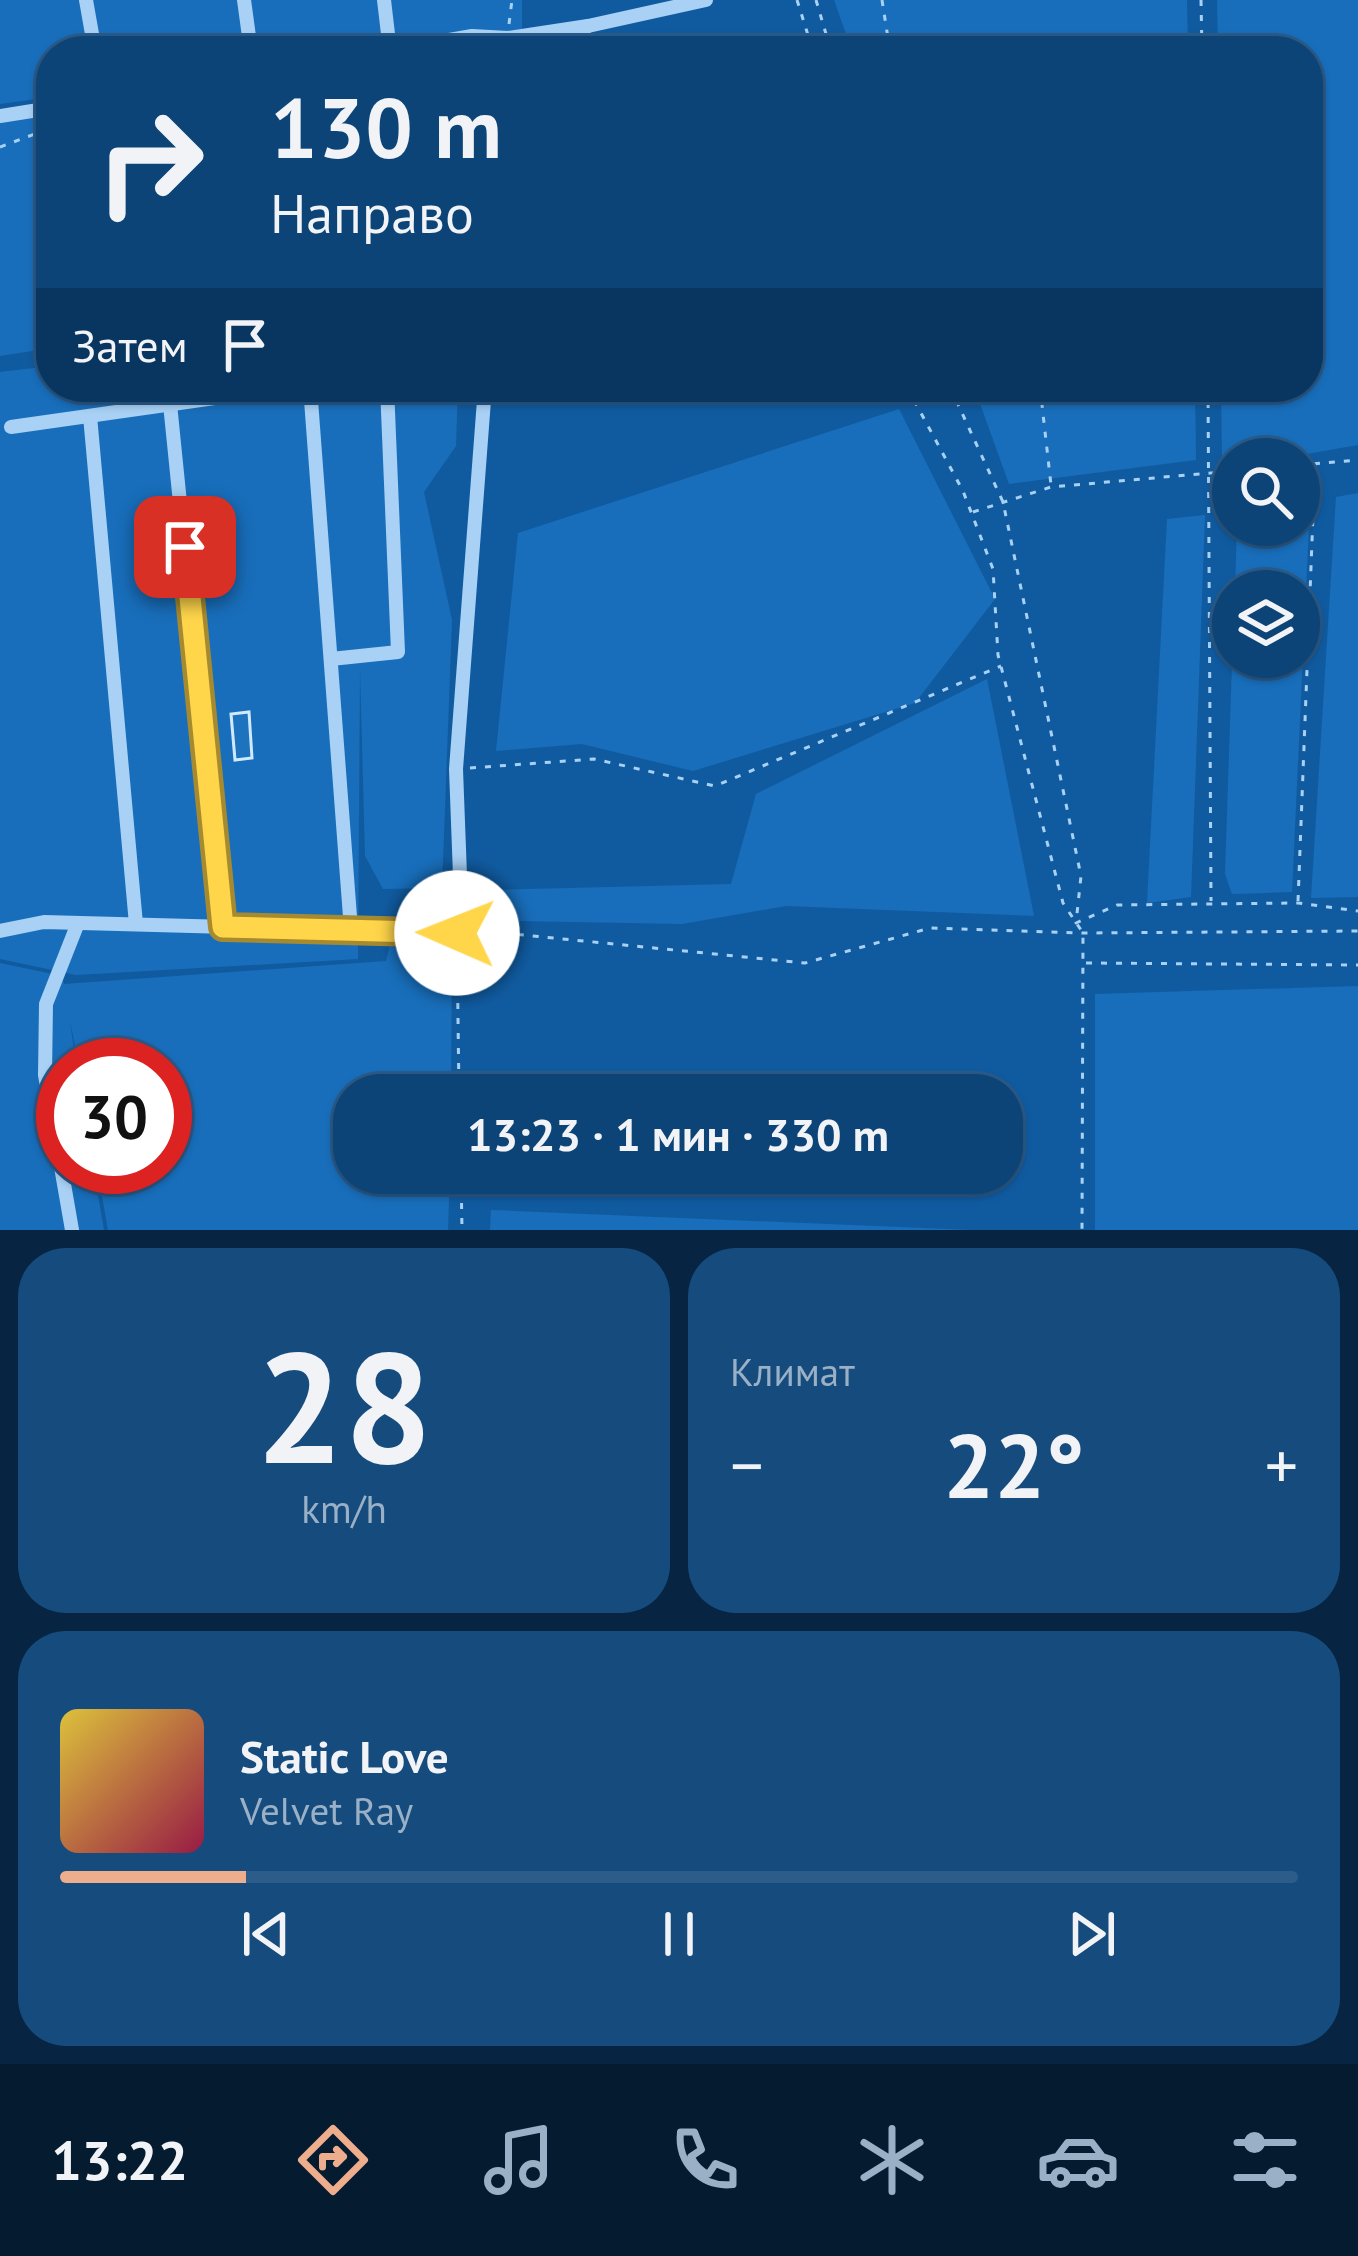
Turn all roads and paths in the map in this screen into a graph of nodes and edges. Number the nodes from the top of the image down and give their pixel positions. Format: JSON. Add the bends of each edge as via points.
{"nodes":[{"id":1,"x":86,"y":0,"type":"edge"},
{"id":2,"x":244,"y":0,"type":"edge"},
{"id":3,"x":383,"y":0,"type":"edge"},
{"id":4,"x":512,"y":0,"type":"edge"},
{"id":5,"x":706,"y":0,"type":"edge"},
{"id":6,"x":797,"y":0,"type":"edge"},
{"id":7,"x":816,"y":0,"type":"edge"},
{"id":8,"x":882,"y":0,"type":"edge"},
{"id":9,"x":1201,"y":0,"type":"edge"},
{"id":10,"x":588,"y":26,"type":"junction"},
{"id":11,"x":92,"y":36,"type":"edge"},
{"id":12,"x":249,"y":36,"type":"edge"},
{"id":13,"x":387,"y":36,"type":"edge"},
{"id":14,"x":508,"y":36,"type":"edge"},
{"id":15,"x":521,"y":36,"type":"edge"},
{"id":16,"x":573,"y":36,"type":"edge"},
{"id":17,"x":808,"y":36,"type":"edge"},
{"id":18,"x":827,"y":36,"type":"edge"},
{"id":19,"x":888,"y":36,"type":"edge"},
{"id":20,"x":1202,"y":36,"type":"edge"},
{"id":21,"x":36,"y":110,"type":"edge"},
{"id":22,"x":0,"y":116,"type":"edge"},
{"id":23,"x":36,"y":134,"type":"edge"},
{"id":24,"x":0,"y":147,"type":"edge"},
{"id":25,"x":184,"y":402,"type":"edge"},
{"id":26,"x":311,"y":402,"type":"edge"},
{"id":27,"x":388,"y":402,"type":"edge"},
{"id":28,"x":484,"y":402,"type":"edge"},
{"id":29,"x":916,"y":402,"type":"edge"},
{"id":30,"x":957,"y":402,"type":"edge"},
{"id":31,"x":1042,"y":402,"type":"edge"},
{"id":32,"x":1208,"y":402,"type":"edge"},
{"id":33,"x":170,"y":404,"type":"junction"},
{"id":34,"x":90,"y":416,"type":"junction"},
{"id":35,"x":11,"y":427,"type":"dead end"},
{"id":36,"x":1358,"y":460,"type":"edge"},
{"id":37,"x":1320,"y":464,"type":"edge"},
{"id":38,"x":1210,"y":473,"type":"junction"},
{"id":39,"x":1051,"y":487,"type":"junction"},
{"id":40,"x":1004,"y":502,"type":"junction"},
{"id":41,"x":971,"y":512,"type":"junction"},
{"id":42,"x":1312,"y":546,"type":"edge"},
{"id":43,"x":331,"y":659,"type":"junction"},
{"id":44,"x":1001,"y":666,"type":"junction"},
{"id":45,"x":456,"y":769,"type":"junction"},
{"id":46,"x":1211,"y":902,"type":"junction"},
{"id":47,"x":1298,"y":903,"type":"junction"},
{"id":48,"x":1358,"y":911,"type":"edge"},
{"id":49,"x":78,"y":923,"type":"junction"},
{"id":50,"x":1076,"y":923,"type":"junction"},
{"id":51,"x":136,"y":924,"type":"junction"},
{"id":52,"x":223,"y":927,"type":"junction"},
{"id":53,"x":351,"y":930,"type":"junction"},
{"id":54,"x":0,"y":931,"type":"edge"},
{"id":55,"x":460,"y":931,"type":"junction"},
{"id":56,"x":1358,"y":931,"type":"edge"},
{"id":57,"x":1083,"y":932,"type":"junction"},
{"id":58,"x":1084,"y":963,"type":"junction"},
{"id":59,"x":1358,"y":965,"type":"edge"},
{"id":60,"x":459,"y":1074,"type":"edge"},
{"id":61,"x":460,"y":1194,"type":"edge"},
{"id":62,"x":72,"y":1230,"type":"edge"},
{"id":63,"x":461,"y":1230,"type":"edge"},
{"id":64,"x":1082,"y":1230,"type":"edge"}],
"edges":[{"from":1,"to":11,"type":"street"},
{"from":2,"to":12,"type":"street"},
{"from":3,"to":13,"type":"street"},
{"from":4,"to":14,"type":"path"},
{"from":5,"to":10,"type":"street"},
{"from":6,"to":17,"type":"path"},
{"from":7,"to":18,"type":"path"},
{"from":8,"to":19,"type":"path"},
{"from":9,"to":20,"type":"path"},
{"from":10,"to":15,"type":"street"},
{"from":10,"to":16,"type":"street"},
{"from":21,"to":22,"type":"street"},
{"from":23,"to":24,"type":"path"},
{"from":25,"to":33,"type":"street"},
{"from":26,"to":43,"type":"street"},
{"from":27,"to":43,"type":"street","via":[[398,652]]},
{"from":28,"to":45,"type":"street"},
{"from":29,"to":41,"type":"path"},
{"from":30,"to":40,"type":"path"},
{"from":31,"to":39,"type":"path"},
{"from":32,"to":38,"type":"path"},
{"from":33,"to":34,"type":"street"},
{"from":33,"to":52,"type":"street"},
{"from":34,"to":35,"type":"street"},
{"from":34,"to":51,"type":"street"},
{"from":36,"to":37,"type":"path"},
{"from":38,"to":39,"type":"path"},
{"from":38,"to":46,"type":"path"},
{"from":39,"to":40,"type":"path"},
{"from":40,"to":41,"type":"path"},
{"from":40,"to":50,"type":"path","via":[[1081,876]]},
{"from":41,"to":44,"type":"path","via":[[993,569]]},
{"from":42,"to":47,"type":"path"},
{"from":43,"to":53,"type":"street"},
{"from":44,"to":45,"type":"path","via":[[716,786],[594,759]]},
{"from":44,"to":50,"type":"path"},
{"from":45,"to":55,"type":"street"},
{"from":46,"to":47,"type":"path"},
{"from":46,"to":50,"type":"path","via":[[1117,905]]},
{"from":47,"to":48,"type":"path"},
{"from":49,"to":51,"type":"street"},
{"from":49,"to":54,"type":"street"},
{"from":49,"to":62,"type":"street","via":[[46,1004],[45,1075]]},
{"from":50,"to":57,"type":"path"},
{"from":51,"to":52,"type":"street"},
{"from":52,"to":53,"type":"street"},
{"from":53,"to":55,"type":"street"},
{"from":55,"to":57,"type":"path","via":[[805,963],[930,928]]},
{"from":55,"to":60,"type":"path"},
{"from":56,"to":57,"type":"path"},
{"from":57,"to":58,"type":"path"},
{"from":58,"to":59,"type":"path"},
{"from":58,"to":64,"type":"path"},
{"from":61,"to":63,"type":"path"}]}
